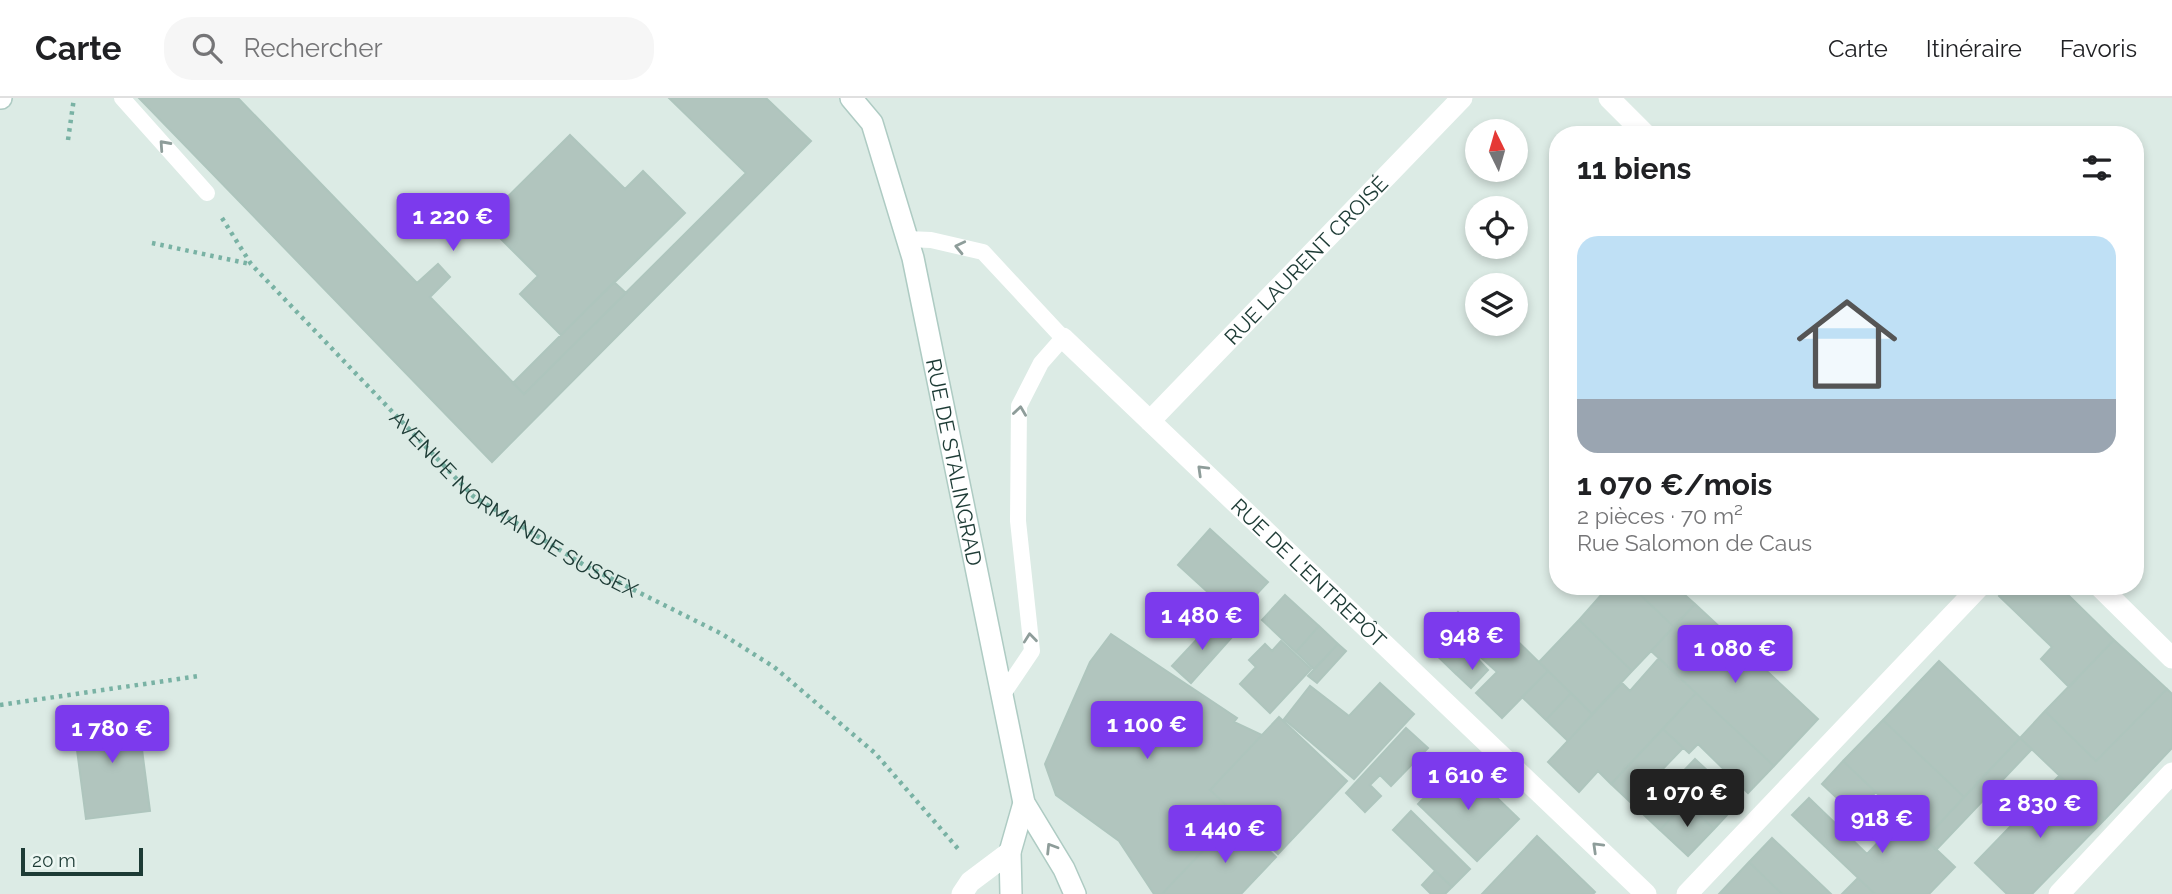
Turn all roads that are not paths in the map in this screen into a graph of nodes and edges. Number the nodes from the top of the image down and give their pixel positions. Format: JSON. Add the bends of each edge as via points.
{"nodes":[{"id":1,"x":122,"y":98,"type":"edge"},
{"id":2,"x":851,"y":98,"type":"edge"},
{"id":3,"x":1462,"y":98,"type":"edge"},
{"id":4,"x":1609,"y":98,"type":"edge"},
{"id":5,"x":1637,"y":126,"type":"edge"},
{"id":6,"x":207,"y":193,"type":"road end"},
{"id":7,"x":907,"y":239,"type":"junction"},
{"id":8,"x":1063,"y":338,"type":"junction"},
{"id":9,"x":1150,"y":421,"type":"junction"},
{"id":10,"x":1971,"y":595,"type":"edge"},
{"id":11,"x":2108,"y":595,"type":"edge"},
{"id":12,"x":2172,"y":658,"type":"edge"},
{"id":13,"x":1001,"y":696,"type":"junction"},
{"id":14,"x":2172,"y":773,"type":"edge"},
{"id":15,"x":1024,"y":803,"type":"junction"},
{"id":16,"x":1010,"y":852,"type":"junction"},
{"id":17,"x":962,"y":894,"type":"edge"},
{"id":18,"x":1011,"y":894,"type":"edge"},
{"id":19,"x":1075,"y":894,"type":"edge"},
{"id":20,"x":1646,"y":894,"type":"edge"},
{"id":21,"x":1687,"y":894,"type":"edge"},
{"id":22,"x":2059,"y":894,"type":"edge"}],
"edges":[{"from":6,"to":1,"type":"lane","one_way":true},
{"from":2,"to":7,"type":"street","name":"RUE DE STALINGRAD","via":[[872,122]]},
{"from":3,"to":9,"type":"street","name":"RUE LAURENT CROISÉ"},
{"from":4,"to":5,"type":"street"},
{"from":8,"to":7,"type":"lane","one_way":true,"via":[[983,252]]},
{"from":7,"to":13,"type":"street","name":"RUE DE STALINGRAD"},
{"from":8,"to":9,"type":"street","name":"RUE DE L'ENTREPÔT"},
{"from":13,"to":8,"type":"lane","one_way":true,"via":[[1032,651],[1018,522],[1018,406],[1041,363]]},
{"from":20,"to":9,"type":"street","name":"RUE DE L'ENTREPÔT","one_way":true},
{"from":10,"to":21,"type":"street"},
{"from":11,"to":12,"type":"street"},
{"from":13,"to":15,"type":"street","name":"RUE DE STALINGRAD"},
{"from":14,"to":22,"type":"street"},
{"from":15,"to":16,"type":"street"},
{"from":19,"to":15,"type":"street","one_way":true},
{"from":16,"to":17,"type":"street"},
{"from":16,"to":18,"type":"street"}]}
